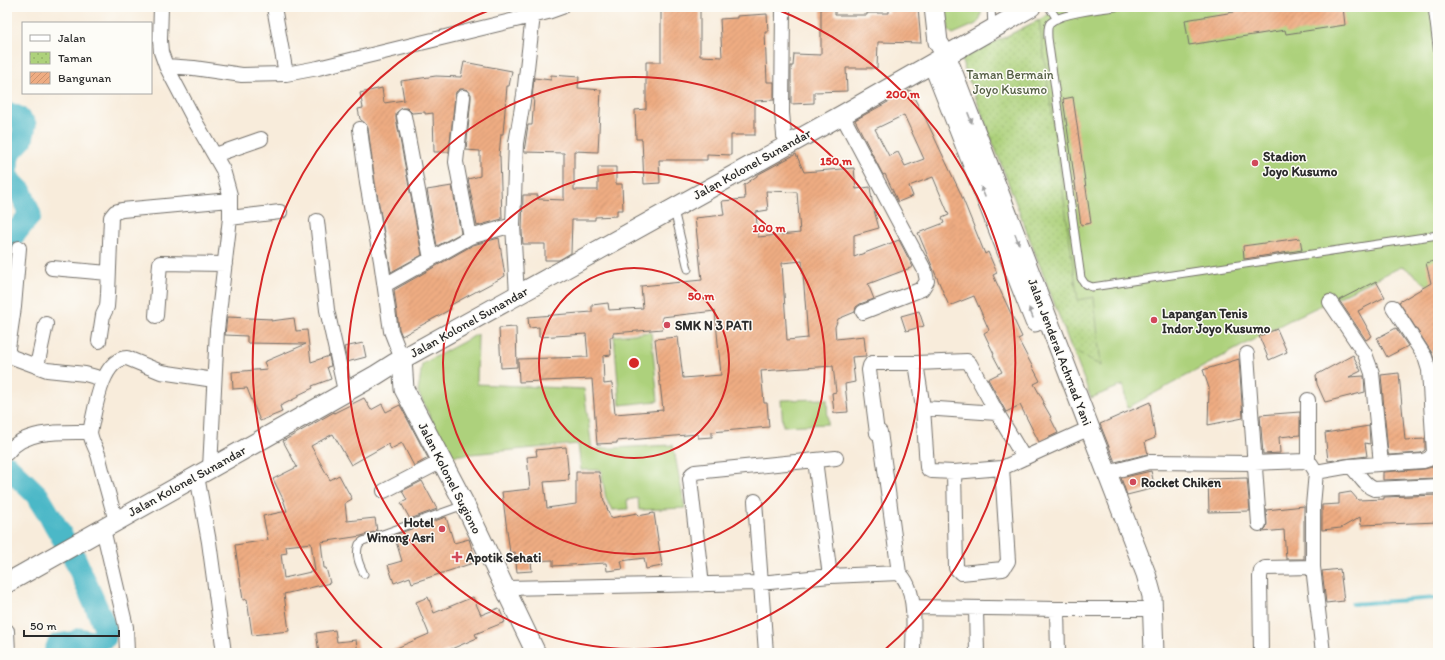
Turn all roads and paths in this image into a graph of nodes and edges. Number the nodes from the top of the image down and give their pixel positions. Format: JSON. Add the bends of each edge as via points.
{"nodes":[{"id":1,"x":161,"y":7,"type":"edge"},
{"id":2,"x":274,"y":7,"type":"edge"},
{"id":3,"x":562,"y":7,"type":"edge"},
{"id":4,"x":783,"y":7,"type":"edge"},
{"id":5,"x":934,"y":7,"type":"edge"},
{"id":6,"x":991,"y":7,"type":"edge"},
{"id":7,"x":1031,"y":7,"type":"edge"},
{"id":8,"x":1050,"y":7,"type":"edge"},
{"id":9,"x":1115,"y":7,"type":"edge"},
{"id":10,"x":1432,"y":7,"type":"edge"},
{"id":11,"x":533,"y":15,"type":"junction"},
{"id":12,"x":1057,"y":19,"type":"junction"},
{"id":13,"x":993,"y":29,"type":"junction"},
{"id":14,"x":939,"y":54,"type":"junction"},
{"id":15,"x":1438,"y":54,"type":"edge"},
{"id":16,"x":166,"y":66,"type":"junction"},
{"id":17,"x":286,"y":74,"type":"junction"},
{"id":18,"x":462,"y":97,"type":"dead end"},
{"id":19,"x":842,"y":115,"type":"junction"},
{"id":20,"x":404,"y":116,"type":"dead end"},
{"id":21,"x":360,"y":129,"type":"dead end"},
{"id":22,"x":261,"y":139,"type":"dead end"},
{"id":23,"x":785,"y":146,"type":"junction"},
{"id":24,"x":215,"y":155,"type":"junction"},
{"id":25,"x":230,"y":200,"type":"junction"},
{"id":26,"x":673,"y":208,"type":"junction"},
{"id":27,"x":280,"y":212,"type":"dead end"},
{"id":28,"x":230,"y":218,"type":"junction"},
{"id":29,"x":317,"y":221,"type":"dead end"},
{"id":30,"x":513,"y":225,"type":"junction"},
{"id":31,"x":1438,"y":235,"type":"edge"},
{"id":32,"x":470,"y":237,"type":"junction"},
{"id":33,"x":19,"y":248,"type":"dead end"},
{"id":34,"x":431,"y":259,"type":"junction"},
{"id":35,"x":225,"y":264,"type":"junction"},
{"id":36,"x":52,"y":268,"type":"dead end"},
{"id":37,"x":688,"y":269,"type":"dead end"},
{"id":38,"x":108,"y":272,"type":"junction"},
{"id":39,"x":385,"y":285,"type":"junction"},
{"id":40,"x":517,"y":295,"type":"junction"},
{"id":41,"x":1330,"y":302,"type":"dead end"},
{"id":42,"x":1393,"y":307,"type":"dead end"},
{"id":43,"x":863,"y":312,"type":"dead end"},
{"id":44,"x":156,"y":316,"type":"dead end"},
{"id":45,"x":46,"y":324,"type":"dead end"},
{"id":46,"x":99,"y":341,"type":"dead end"},
{"id":47,"x":1247,"y":354,"type":"dead end"},
{"id":48,"x":402,"y":359,"type":"junction"},
{"id":49,"x":916,"y":363,"type":"junction"},
{"id":50,"x":37,"y":366,"type":"junction"},
{"id":51,"x":376,"y":375,"type":"junction"},
{"id":52,"x":103,"y":379,"type":"junction"},
{"id":53,"x":214,"y":380,"type":"junction"},
{"id":54,"x":404,"y":389,"type":"junction"},
{"id":55,"x":345,"y":391,"type":"junction"},
{"id":56,"x":1308,"y":400,"type":"dead end"},
{"id":57,"x":923,"y":408,"type":"junction"},
{"id":58,"x":997,"y":413,"type":"junction"},
{"id":59,"x":1084,"y":431,"type":"junction"},
{"id":60,"x":90,"y":432,"type":"junction"},
{"id":61,"x":9,"y":451,"type":"edge"},
{"id":62,"x":836,"y":458,"type":"dead end"},
{"id":63,"x":1024,"y":458,"type":"junction"},
{"id":64,"x":816,"y":460,"type":"junction"},
{"id":65,"x":442,"y":461,"type":"junction"},
{"id":66,"x":1254,"y":463,"type":"junction"},
{"id":67,"x":1381,"y":464,"type":"junction"},
{"id":68,"x":1312,"y":467,"type":"junction"},
{"id":69,"x":1002,"y":468,"type":"junction"},
{"id":70,"x":1352,"y":468,"type":"junction"},
{"id":71,"x":204,"y":472,"type":"junction"},
{"id":72,"x":954,"y":472,"type":"junction"},
{"id":73,"x":1107,"y":473,"type":"junction"},
{"id":74,"x":1438,"y":486,"type":"edge"},
{"id":75,"x":384,"y":491,"type":"dead end"},
{"id":76,"x":755,"y":501,"type":"dead end"},
{"id":77,"x":465,"y":505,"type":"junction"},
{"id":78,"x":1259,"y":524,"type":"dead end"},
{"id":79,"x":109,"y":525,"type":"junction"},
{"id":80,"x":1313,"y":567,"type":"junction"},
{"id":81,"x":899,"y":573,"type":"junction"},
{"id":82,"x":364,"y":574,"type":"dead end"},
{"id":83,"x":830,"y":576,"type":"junction"},
{"id":84,"x":7,"y":583,"type":"edge"},
{"id":85,"x":760,"y":583,"type":"junction"},
{"id":86,"x":702,"y":585,"type":"junction"},
{"id":87,"x":505,"y":588,"type":"junction"},
{"id":88,"x":913,"y":607,"type":"junction"},
{"id":89,"x":976,"y":608,"type":"junction"},
{"id":90,"x":1057,"y":609,"type":"junction"},
{"id":91,"x":1148,"y":609,"type":"junction"},
{"id":92,"x":7,"y":631,"type":"edge"},
{"id":93,"x":8,"y":653,"type":"edge"},
{"id":94,"x":127,"y":653,"type":"edge"},
{"id":95,"x":224,"y":653,"type":"edge"},
{"id":96,"x":536,"y":653,"type":"edge"},
{"id":97,"x":766,"y":653,"type":"edge"},
{"id":98,"x":913,"y":653,"type":"edge"},
{"id":99,"x":977,"y":653,"type":"edge"},
{"id":100,"x":1058,"y":653,"type":"edge"},
{"id":101,"x":1143,"y":653,"type":"edge"},
{"id":102,"x":1154,"y":653,"type":"edge"},
{"id":103,"x":1261,"y":653,"type":"edge"},
{"id":104,"x":1323,"y":653,"type":"edge"}],
"edges":[{"from":1,"to":16,"type":"street","via":[[161,52]]},
{"from":2,"to":17,"type":"street"},
{"from":3,"to":11,"type":"street"},
{"from":4,"to":23,"type":"street","via":[[782,113]]},
{"from":5,"to":14,"type":"main road","name":"Jalan Jenderal Achmad Yani"},
{"from":6,"to":13,"type":"lane"},
{"from":7,"to":13,"type":"main road","name":"Jalan Kolonel Sunandar"},
{"from":8,"to":12,"type":"lane"},
{"from":9,"to":12,"type":"lane","via":[[1065,15]]},
{"from":10,"to":15,"type":"lane"},
{"from":11,"to":17,"type":"street"},
{"from":11,"to":30,"type":"street","via":[[516,143]]},
{"from":12,"to":31,"type":"lane","via":[[1048,27],[1048,38],[1081,278],[1084,284],[1092,287]]},
{"from":13,"to":14,"type":"main road","name":"Jalan Kolonel Sunandar"},
{"from":14,"to":19,"type":"main road","name":"Jalan Kolonel Sunandar"},
{"from":14,"to":59,"type":"main road","name":"Jalan Jenderal Achmad Yani"},
{"from":16,"to":17,"type":"street","via":[[242,75]]},
{"from":16,"to":24,"type":"street"},
{"from":18,"to":32,"type":"street","via":[[456,162]]},
{"from":19,"to":23,"type":"main road","name":"Jalan Kolonel Sunandar"},
{"from":19,"to":43,"type":"street","via":[[925,271],[927,281],[922,290]]},
{"from":20,"to":34,"type":"street"},
{"from":21,"to":39,"type":"street"},
{"from":22,"to":24,"type":"street"},
{"from":23,"to":26,"type":"main road","name":"Jalan Kolonel Sunandar"},
{"from":24,"to":25,"type":"street","via":[[228,182]]},
{"from":25,"to":28,"type":"street"},
{"from":25,"to":38,"type":"street","via":[[115,212],[111,217]]},
{"from":26,"to":37,"type":"lane"},
{"from":26,"to":40,"type":"main road","name":"Jalan Kolonel Sunandar"},
{"from":27,"to":28,"type":"street"},
{"from":28,"to":35,"type":"street"},
{"from":29,"to":55,"type":"street","via":[[327,310]]},
{"from":30,"to":32,"type":"street"},
{"from":30,"to":40,"type":"street"},
{"from":32,"to":34,"type":"street"},
{"from":33,"to":50,"type":"street","via":[[8,352],[12,357]]},
{"from":34,"to":39,"type":"street"},
{"from":35,"to":44,"type":"street","via":[[160,263]]},
{"from":35,"to":53,"type":"street"},
{"from":36,"to":38,"type":"street"},
{"from":38,"to":46,"type":"street","via":[[107,307],[103,315]]},
{"from":39,"to":48,"type":"street","via":[[391,331]]},
{"from":40,"to":48,"type":"main road","name":"Jalan Kolonel Sunandar"},
{"from":41,"to":67,"type":"street","via":[[1365,354],[1372,373]]},
{"from":42,"to":67,"type":"street","via":[[1424,357],[1429,370],[1434,453],[1423,461]]},
{"from":45,"to":50,"type":"street"},
{"from":47,"to":66,"type":"street"},
{"from":48,"to":51,"type":"main road","name":"Jalan Kolonel Sunandar"},
{"from":48,"to":54,"type":"main road","name":"Jalan Kolonel Sugiono"},
{"from":49,"to":57,"type":"street"},
{"from":49,"to":58,"type":"street","via":[[967,361]]},
{"from":49,"to":81,"type":"street","via":[[872,363],[869,370]]},
{"from":50,"to":52,"type":"street"},
{"from":51,"to":54,"type":"main road"},
{"from":51,"to":55,"type":"main road","name":"Jalan Kolonel Sunandar"},
{"from":52,"to":53,"type":"street","via":[[114,362],[127,358],[161,372]]},
{"from":52,"to":60,"type":"street"},
{"from":53,"to":71,"type":"street"},
{"from":54,"to":65,"type":"main road","name":"Jalan Kolonel Sugiono"},
{"from":55,"to":71,"type":"main road","name":"Jalan Kolonel Sunandar"},
{"from":56,"to":68,"type":"street"},
{"from":57,"to":58,"type":"street"},
{"from":57,"to":72,"type":"street","via":[[927,467],[932,471]]},
{"from":58,"to":63,"type":"street"},
{"from":59,"to":63,"type":"street"},
{"from":59,"to":73,"type":"main road","name":"Jalan Jenderal Achmad Yani"},
{"from":59,"to":91,"type":"main road","name":"Jalan Jenderal Achmad Yani"},
{"from":60,"to":61,"type":"street","via":[[38,435],[22,440]]},
{"from":60,"to":79,"type":"street","via":[[99,457]]},
{"from":62,"to":64,"type":"street"},
{"from":63,"to":69,"type":"street"},
{"from":64,"to":83,"type":"street"},
{"from":64,"to":86,"type":"street","via":[[692,474],[690,479]]},
{"from":65,"to":75,"type":"street"},
{"from":65,"to":77,"type":"main road","name":"Jalan Kolonel Sugiono"},
{"from":66,"to":68,"type":"street"},
{"from":66,"to":73,"type":"street","via":[[1149,462]]},
{"from":66,"to":78,"type":"street"},
{"from":67,"to":70,"type":"street"},
{"from":68,"to":70,"type":"street"},
{"from":68,"to":80,"type":"street"},
{"from":69,"to":72,"type":"street"},
{"from":69,"to":72,"type":"street","via":[[1008,561],[1004,569],[961,573],[956,568]]},
{"from":70,"to":74,"type":"street","via":[[1369,487],[1374,489]]},
{"from":71,"to":79,"type":"main road","name":"Jalan Kolonel Sunandar"},
{"from":71,"to":95,"type":"street","via":[[210,550]]},
{"from":73,"to":91,"type":"main road","name":"Jalan Jenderal Achmad Yani","via":[[1146,574],[1152,596]]},
{"from":76,"to":85,"type":"street"},
{"from":77,"to":82,"type":"lane","via":[[359,544],[357,557]]},
{"from":77,"to":87,"type":"main road","name":"Jalan Kolonel Sugiono"},
{"from":79,"to":84,"type":"main road","name":"Jalan Kolonel Sunandar"},
{"from":79,"to":94,"type":"street","via":[[126,626]]},
{"from":80,"to":103,"type":"street","via":[[1265,568],[1261,571]]},
{"from":80,"to":104,"type":"street"},
{"from":81,"to":83,"type":"street"},
{"from":81,"to":88,"type":"street","via":[[909,586]]},
{"from":83,"to":85,"type":"street"},
{"from":85,"to":86,"type":"street"},
{"from":85,"to":97,"type":"street"},
{"from":86,"to":87,"type":"street"},
{"from":87,"to":96,"type":"main road","name":"Jalan Kolonel Sugiono"},
{"from":88,"to":89,"type":"street"},
{"from":88,"to":98,"type":"street"},
{"from":89,"to":90,"type":"street"},
{"from":89,"to":99,"type":"street"},
{"from":90,"to":91,"type":"street"},
{"from":90,"to":100,"type":"street"},
{"from":91,"to":101,"type":"main road","name":"Jalan Jenderal Achmad Yani"},
{"from":91,"to":102,"type":"main road","name":"Jalan Jenderal Achmad Yani"},
{"from":92,"to":93,"type":"street"}]}
